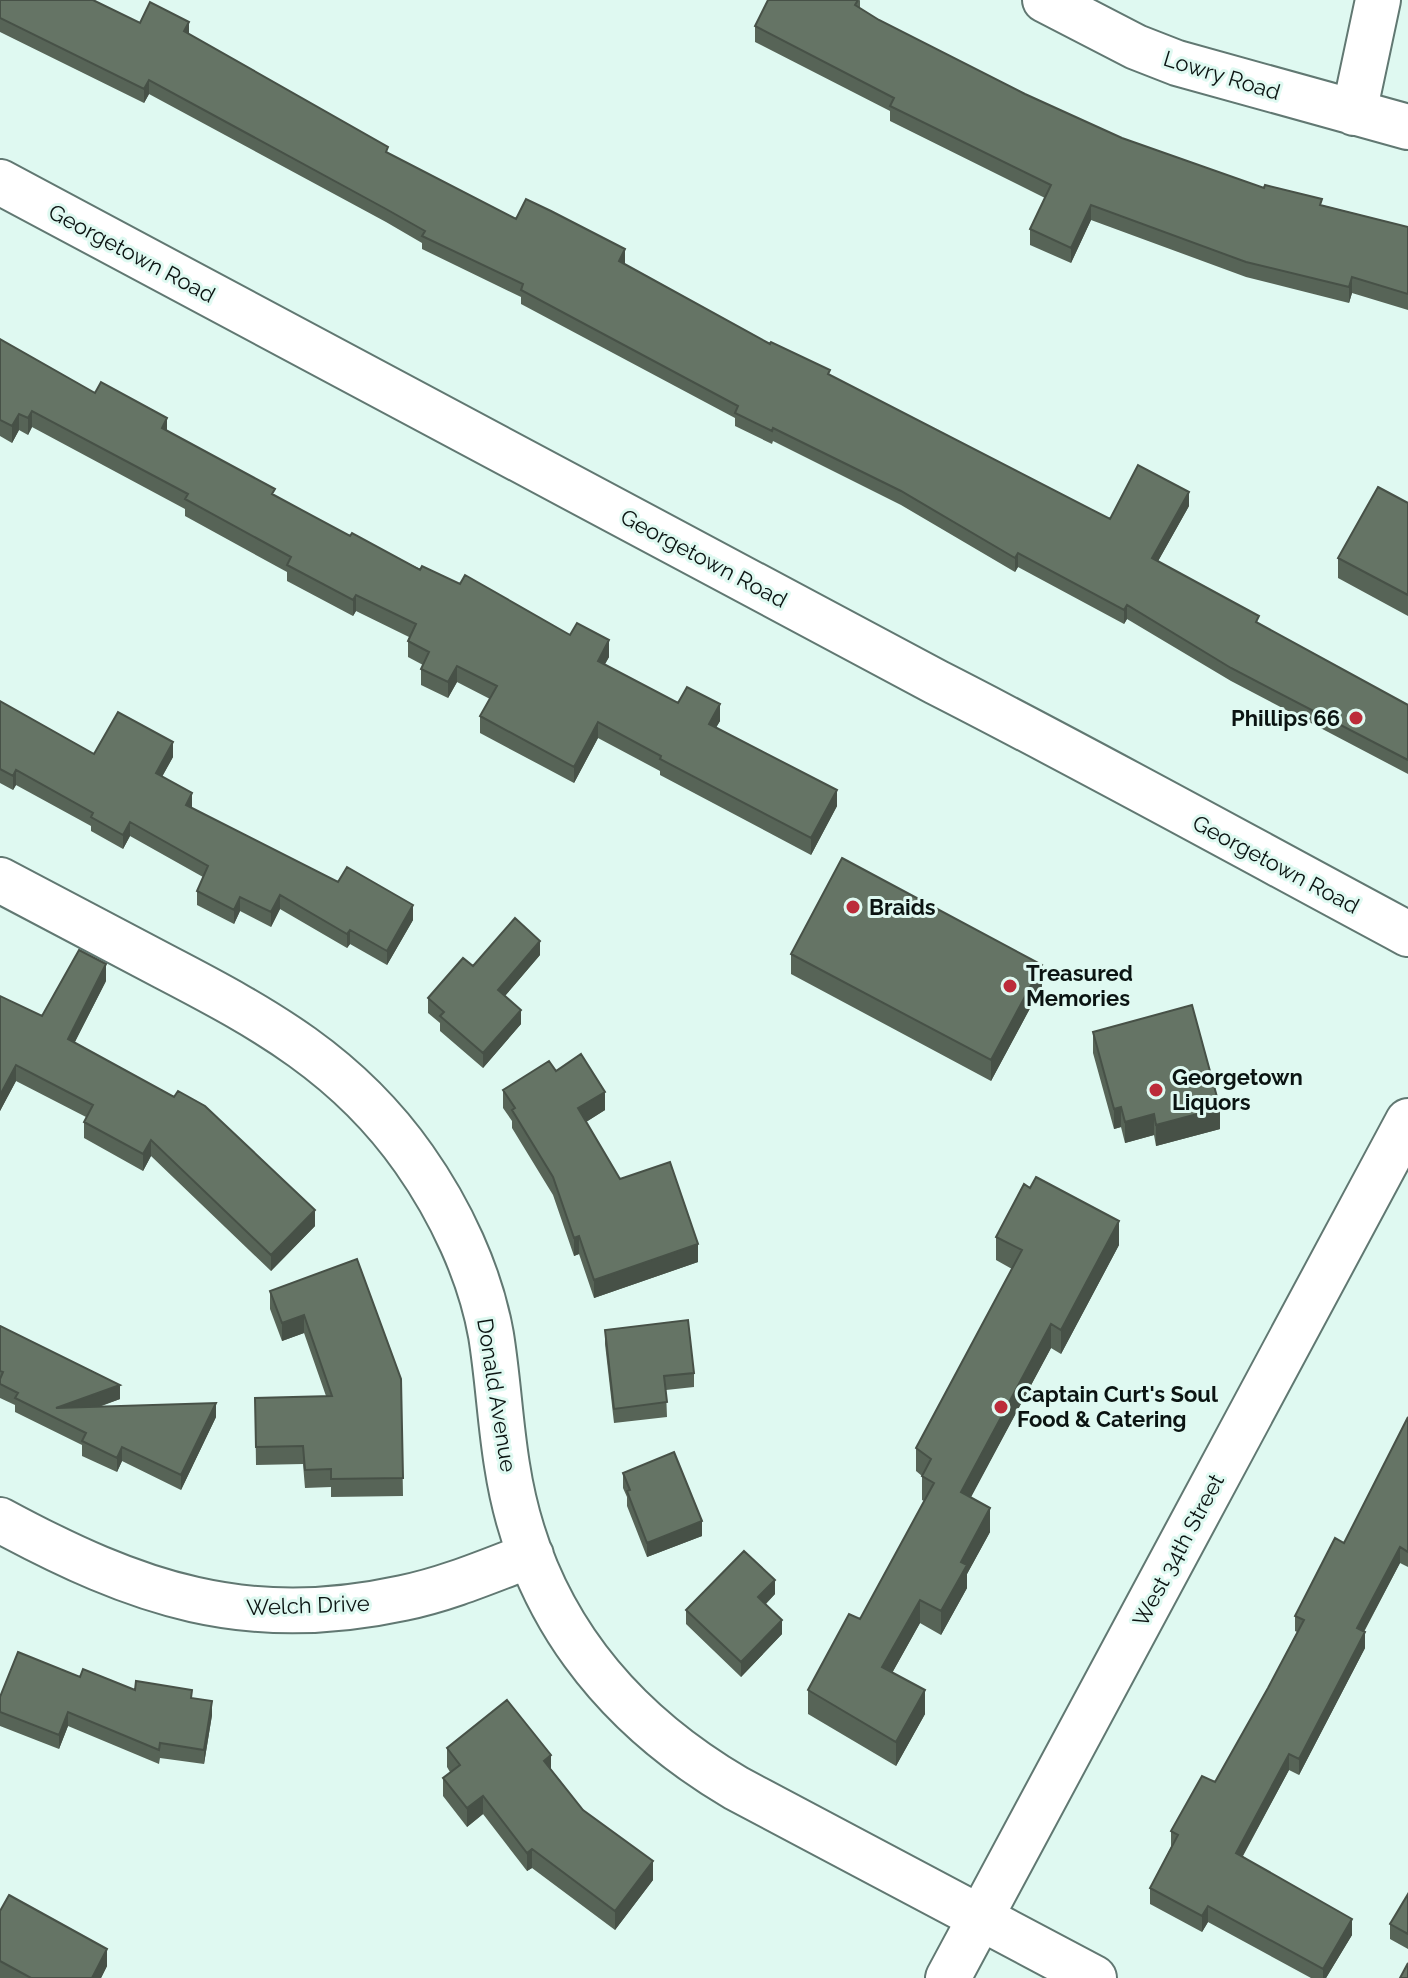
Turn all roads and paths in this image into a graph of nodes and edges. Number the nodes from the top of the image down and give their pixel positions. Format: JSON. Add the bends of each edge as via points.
{"nodes":[{"id":1,"x":1045,"y":0,"type":"edge"},
{"id":2,"x":1378,"y":0,"type":"edge"},
{"id":3,"x":1354,"y":113,"type":"junction"},
{"id":4,"x":1408,"y":127,"type":"edge"},
{"id":5,"x":0,"y":182,"type":"edge"},
{"id":6,"x":0,"y":880,"type":"edge"},
{"id":7,"x":1408,"y":934,"type":"edge"},
{"id":8,"x":1408,"y":1121,"type":"edge"},
{"id":9,"x":0,"y":1520,"type":"edge"},
{"id":10,"x":531,"y":1555,"type":"junction"},
{"id":11,"x":980,"y":1917,"type":"junction"},
{"id":12,"x":948,"y":1978,"type":"edge"},
{"id":13,"x":1094,"y":1978,"type":"edge"}],
"edges":[{"from":1,"to":3,"type":"street","name":"Lowry Road","via":[[1177,63]]},
{"from":2,"to":3,"type":"street"},
{"from":3,"to":4,"type":"street","name":"Lowry Road"},
{"from":5,"to":7,"type":"street","name":"Georgetown Road"},
{"from":6,"to":10,"type":"street","name":"Donald Avenue","via":[[299,1042],[346,1081],[403,1144],[439,1198],[481,1295],[507,1466]]},
{"from":8,"to":11,"type":"street","name":"West 34th Street"},
{"from":9,"to":10,"type":"street","name":"Welch Drive","via":[[112,1577],[238,1608],[322,1609],[406,1598]]},
{"from":10,"to":11,"type":"street","name":"Donald Avenue","via":[[566,1630],[603,1681],[670,1745],[736,1788]]},
{"from":11,"to":12,"type":"street","name":"West 34th Street"},
{"from":11,"to":13,"type":"street"}]}
